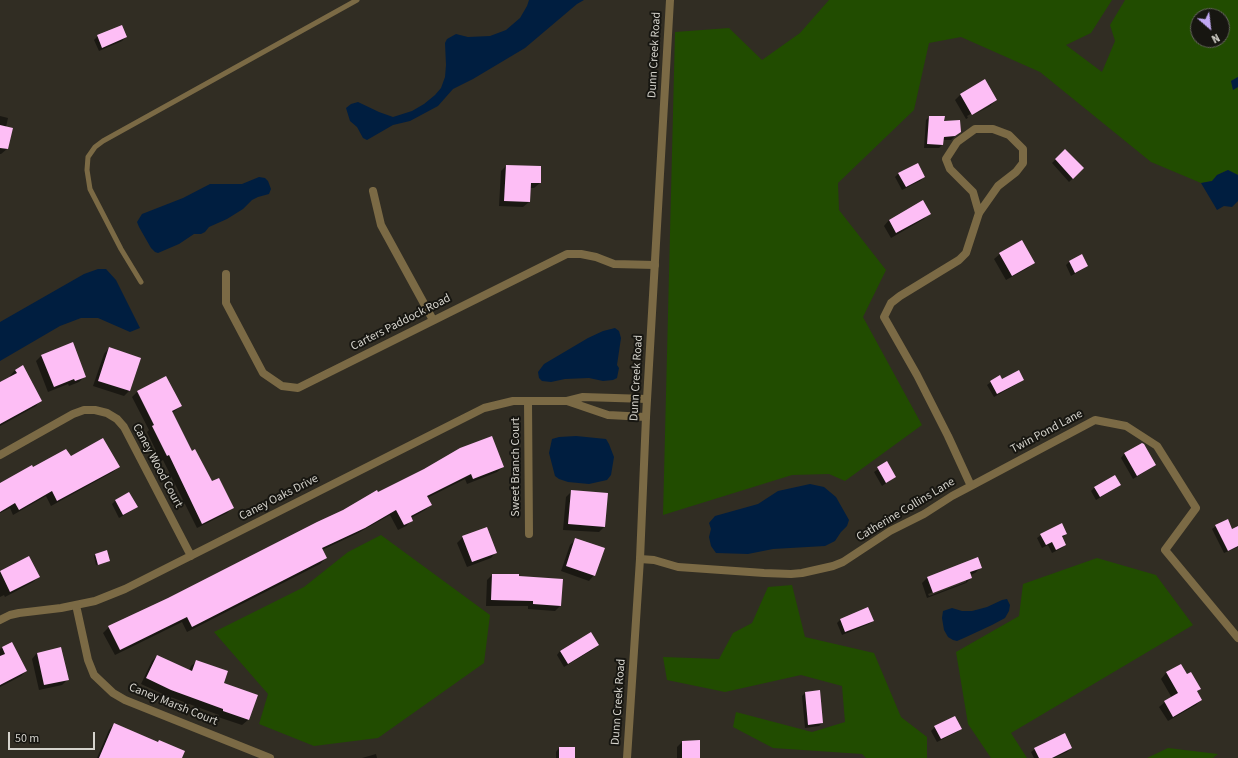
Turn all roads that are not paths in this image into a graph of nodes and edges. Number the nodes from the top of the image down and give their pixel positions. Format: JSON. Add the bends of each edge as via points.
{"nodes":[{"id":1,"x":357,"y":0,"type":"edge"},
{"id":2,"x":670,"y":0,"type":"edge"},
{"id":3,"x":373,"y":191,"type":"dead end"},
{"id":4,"x":979,"y":214,"type":"junction"},
{"id":5,"x":655,"y":265,"type":"junction"},
{"id":6,"x":226,"y":274,"type":"dead end"},
{"id":7,"x":141,"y":282,"type":"dead end"},
{"id":8,"x":433,"y":320,"type":"junction"},
{"id":9,"x":647,"y":399,"type":"junction"},
{"id":10,"x":528,"y":401,"type":"junction"},
{"id":11,"x":567,"y":401,"type":"junction"},
{"id":12,"x":646,"y":417,"type":"junction"},
{"id":13,"x":0,"y":455,"type":"edge"},
{"id":14,"x":971,"y":486,"type":"junction"},
{"id":15,"x":529,"y":534,"type":"dead end"},
{"id":16,"x":191,"y":556,"type":"junction"},
{"id":17,"x":640,"y":559,"type":"junction"},
{"id":18,"x":76,"y":605,"type":"junction"},
{"id":19,"x":0,"y":620,"type":"edge"},
{"id":20,"x":1238,"y":638,"type":"edge"},
{"id":21,"x":270,"y":758,"type":"edge"},
{"id":22,"x":627,"y":758,"type":"edge"}],
"edges":[{"from":1,"to":7,"type":"lane","via":[[94,147],[88,157],[86,170],[90,189]]},
{"from":2,"to":5,"type":"street","name":"Dunn Creek Road"},
{"from":3,"to":8,"type":"street","via":[[381,226]]},
{"from":4,"to":4,"type":"street","name":"Catherine Collins Lane","via":[[998,186],[1023,163],[1023,149],[1009,135],[994,129],[975,129],[957,142],[946,159],[950,169],[973,192]]},
{"from":4,"to":14,"type":"street","name":"Catherine Collins Lane","via":[[966,253],[891,303],[884,317],[917,375]]},
{"from":5,"to":8,"type":"street","name":"Carters Paddock Road","via":[[614,264],[596,257],[567,254]]},
{"from":5,"to":9,"type":"street","name":"Dunn Creek Road"},
{"from":6,"to":8,"type":"street","name":"Carters Paddock Road","via":[[226,303],[263,373],[282,386],[298,388]]},
{"from":9,"to":11,"type":"street","name":"Caney Oaks Drive","via":[[583,397]]},
{"from":9,"to":12,"type":"street","name":"Dunn Creek Road"},
{"from":10,"to":11,"type":"street","name":"Caney Oaks Drive"},
{"from":10,"to":15,"type":"street","name":"Sweet Branch Court"},
{"from":10,"to":16,"type":"street","name":"Caney Oaks Drive","via":[[513,401],[484,408]]},
{"from":11,"to":12,"type":"street","name":"Caney Oaks Drive","via":[[608,415]]},
{"from":12,"to":17,"type":"street","name":"Dunn Creek Road"},
{"from":13,"to":16,"type":"street","name":"Caney Wood Court","via":[[73,414],[84,410],[107,413],[124,427]]},
{"from":14,"to":17,"type":"street","name":"Catherine Collins Lane","via":[[833,566],[791,574],[678,566]]},
{"from":14,"to":20,"type":"street","name":"Twin Pond Lane","via":[[1095,420],[1126,426],[1157,446],[1196,508],[1166,550]]},
{"from":16,"to":18,"type":"street","name":"Caney Oaks Drive","via":[[125,589],[95,601]]},
{"from":17,"to":22,"type":"street","name":"Dunn Creek Road"},
{"from":18,"to":19,"type":"street","name":"Caney Oaks Drive","via":[[19,613]]},
{"from":18,"to":21,"type":"street","name":"Caney Marsh Court","via":[[88,660],[94,675],[113,693]]}]}
